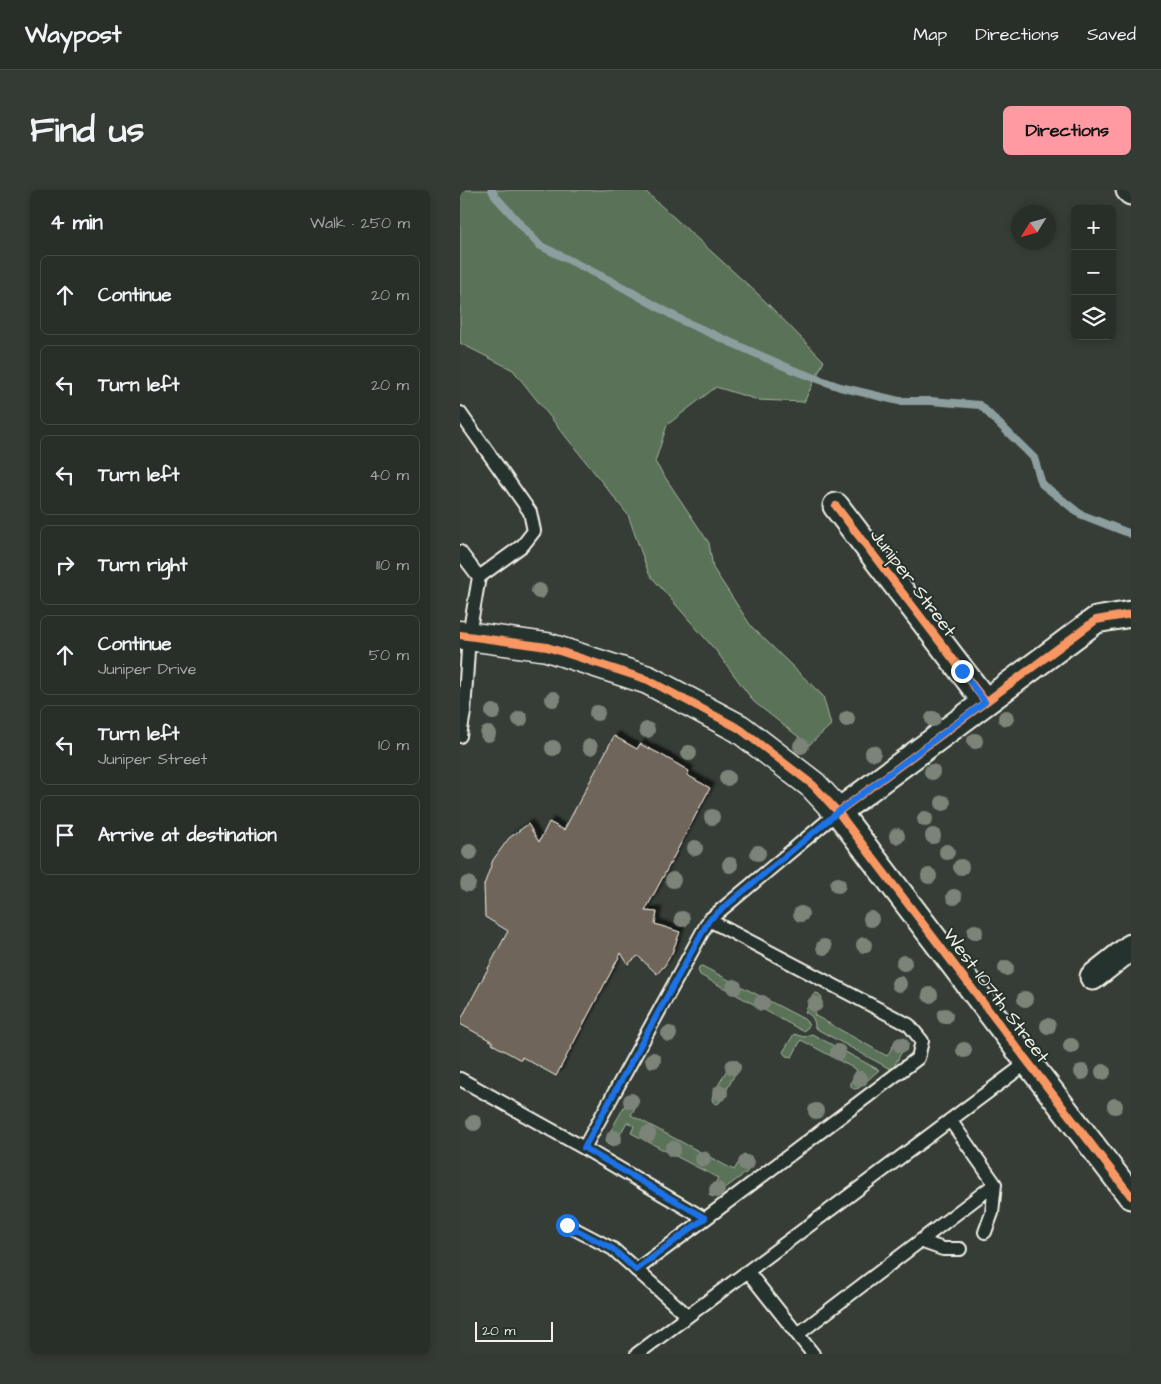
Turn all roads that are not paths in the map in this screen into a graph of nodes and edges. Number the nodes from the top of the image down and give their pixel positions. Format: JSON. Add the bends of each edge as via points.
{"nodes":[{"id":1,"x":460,"y":413,"type":"edge"},
{"id":2,"x":836,"y":506,"type":"dead end"},
{"id":3,"x":460,"y":552,"type":"edge"},
{"id":4,"x":478,"y":577,"type":"junction"},
{"id":5,"x":1131,"y":614,"type":"edge"},
{"id":6,"x":465,"y":635,"type":"edge"},
{"id":7,"x":985,"y":702,"type":"junction"},
{"id":8,"x":460,"y":736,"type":"edge"},
{"id":9,"x":838,"y":812,"type":"junction"},
{"id":10,"x":709,"y":920,"type":"junction"},
{"id":11,"x":1131,"y":947,"type":"edge"},
{"id":12,"x":1093,"y":977,"type":"dead end"},
{"id":13,"x":1028,"y":1062,"type":"junction"},
{"id":14,"x":460,"y":1079,"type":"edge"},
{"id":15,"x":950,"y":1120,"type":"junction"},
{"id":16,"x":584,"y":1148,"type":"junction"},
{"id":17,"x":995,"y":1184,"type":"junction"},
{"id":18,"x":1131,"y":1196,"type":"edge"},
{"id":19,"x":705,"y":1218,"type":"junction"},
{"id":20,"x":567,"y":1225,"type":"dead end"},
{"id":21,"x":985,"y":1232,"type":"dead end"},
{"id":22,"x":920,"y":1241,"type":"junction"},
{"id":23,"x":960,"y":1249,"type":"dead end"},
{"id":24,"x":636,"y":1270,"type":"junction"},
{"id":25,"x":748,"y":1272,"type":"junction"},
{"id":26,"x":688,"y":1316,"type":"junction"},
{"id":27,"x":798,"y":1334,"type":"junction"},
{"id":28,"x":637,"y":1354,"type":"edge"},
{"id":29,"x":813,"y":1354,"type":"edge"}],
"edges":[{"from":1,"to":4,"type":"lane","via":[[530,512],[534,531],[523,545]]},
{"from":2,"to":7,"type":"street","name":"Juniper Street"},
{"from":3,"to":4,"type":"lane"},
{"from":4,"to":6,"type":"lane"},
{"from":5,"to":7,"type":"street","via":[[1096,620]]},
{"from":6,"to":8,"type":"lane","via":[[464,712]]},
{"from":6,"to":9,"type":"street","via":[[546,647],[648,680],[740,729],[812,785]]},
{"from":7,"to":9,"type":"street"},
{"from":9,"to":10,"type":"lane"},
{"from":9,"to":13,"type":"street","name":"West 107th Street"},
{"from":10,"to":16,"type":"lane"},
{"from":10,"to":19,"type":"lane","via":[[909,1025],[922,1040],[918,1058]]},
{"from":11,"to":12,"type":"street"},
{"from":13,"to":15,"type":"lane"},
{"from":13,"to":18,"type":"street","name":"West 107th Street"},
{"from":14,"to":16,"type":"lane"},
{"from":15,"to":17,"type":"lane"},
{"from":15,"to":25,"type":"lane"},
{"from":16,"to":19,"type":"lane"},
{"from":17,"to":21,"type":"lane","via":[[992,1213]]},
{"from":17,"to":22,"type":"lane"},
{"from":19,"to":24,"type":"lane"},
{"from":20,"to":24,"type":"lane","via":[[613,1249]]},
{"from":22,"to":23,"type":"lane","via":[[943,1249]]},
{"from":22,"to":27,"type":"lane"},
{"from":24,"to":26,"type":"lane"},
{"from":25,"to":26,"type":"lane"},
{"from":25,"to":27,"type":"lane"},
{"from":26,"to":28,"type":"lane"},
{"from":27,"to":29,"type":"lane"}]}
